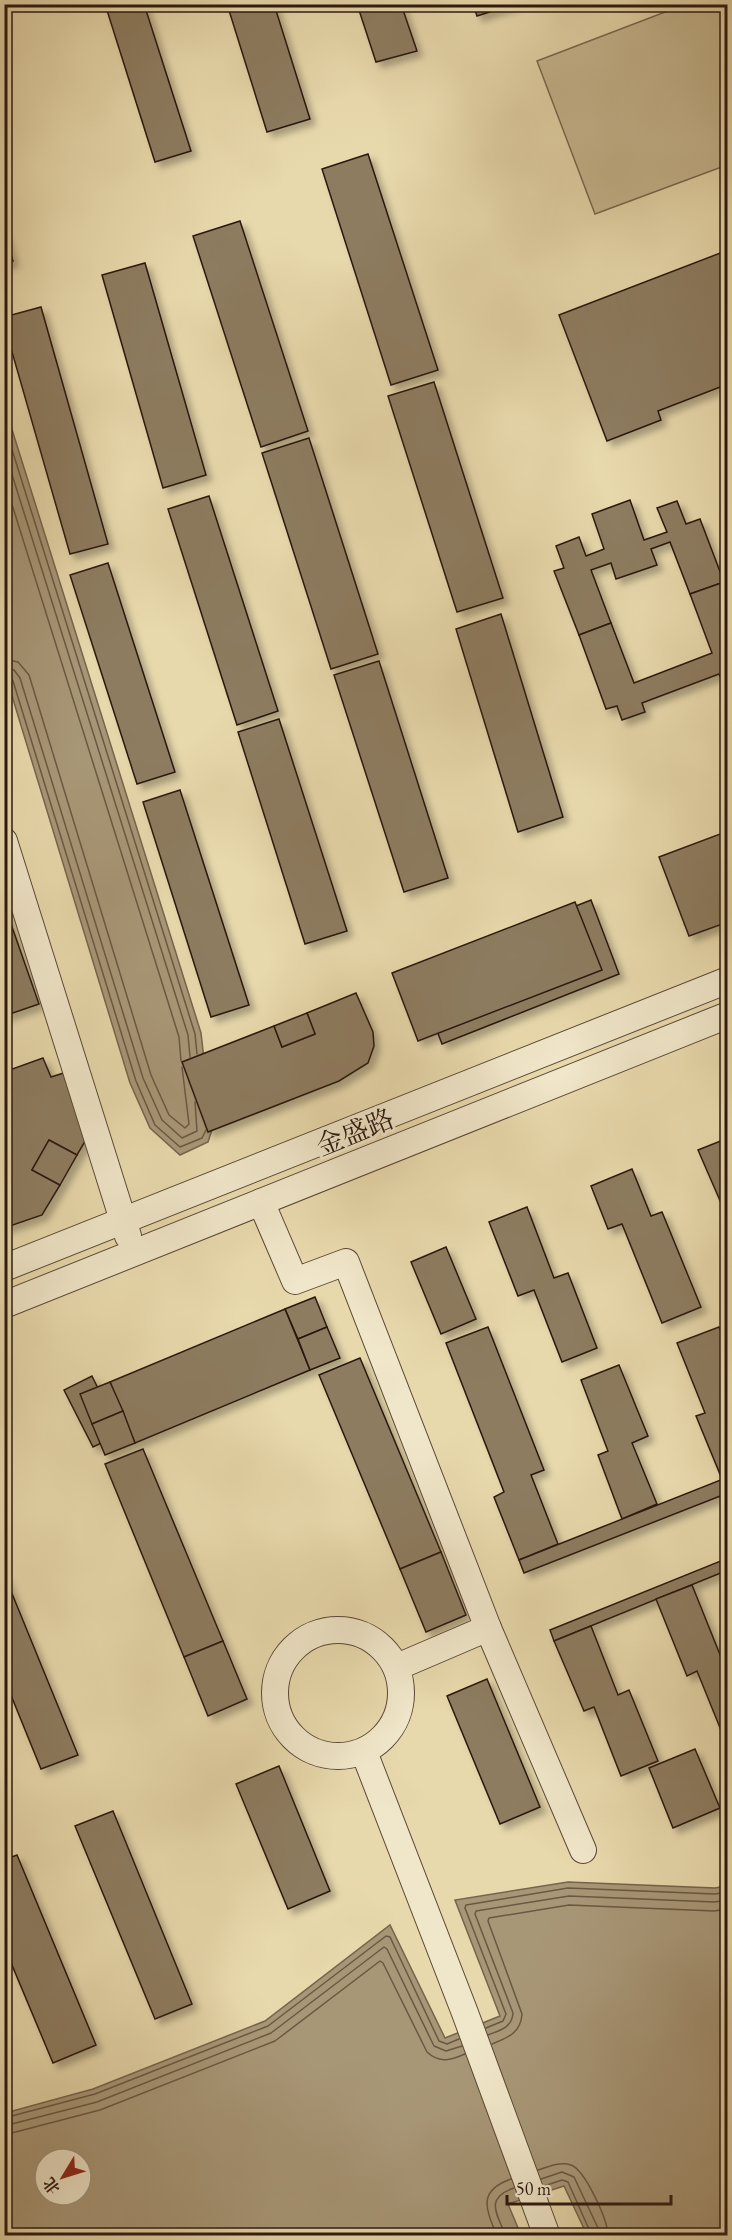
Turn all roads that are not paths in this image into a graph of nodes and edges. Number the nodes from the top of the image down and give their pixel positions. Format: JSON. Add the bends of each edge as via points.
{"nodes":[{"id":1,"x":4,"y":841,"type":"edge"},
{"id":2,"x":728,"y":980,"type":"edge"},
{"id":3,"x":728,"y":1015,"type":"edge"},
{"id":4,"x":261,"y":1202,"type":"junction"},
{"id":5,"x":123,"y":1221,"type":"junction"},
{"id":6,"x":133,"y":1253,"type":"junction"},
{"id":7,"x":4,"y":1268,"type":"edge"},
{"id":8,"x":4,"y":1305,"type":"edge"},
{"id":9,"x":488,"y":1628,"type":"junction"},
{"id":10,"x":397,"y":1667,"type":"junction"},
{"id":11,"x":364,"y":1752,"type":"junction"},
{"id":12,"x":583,"y":1850,"type":"dead end"},
{"id":13,"x":543,"y":2225,"type":"edge"}],
"edges":[{"from":1,"to":5,"type":"street"},
{"from":2,"to":5,"type":"street","name":"金盛路"},
{"from":3,"to":4,"type":"street","name":"金盛路"},
{"from":4,"to":6,"type":"street","name":"金盛路"},
{"from":4,"to":9,"type":"street","via":[[295,1281],[346,1262]]},
{"from":5,"to":6,"type":"street"},
{"from":5,"to":7,"type":"street","name":"金盛路"},
{"from":6,"to":8,"type":"street","name":"金盛路"},
{"from":9,"to":10,"type":"street"},
{"from":9,"to":12,"type":"street"},
{"from":10,"to":11,"type":"street","via":[[402,1692],[398,1717],[384,1738]]},
{"from":10,"to":11,"type":"street","via":[[383,1647],[362,1633],[337,1628],[313,1633],[292,1647],[278,1669],[274,1694],[279,1718],[293,1738],[314,1752],[339,1757]]},
{"from":11,"to":13,"type":"street"}]}
